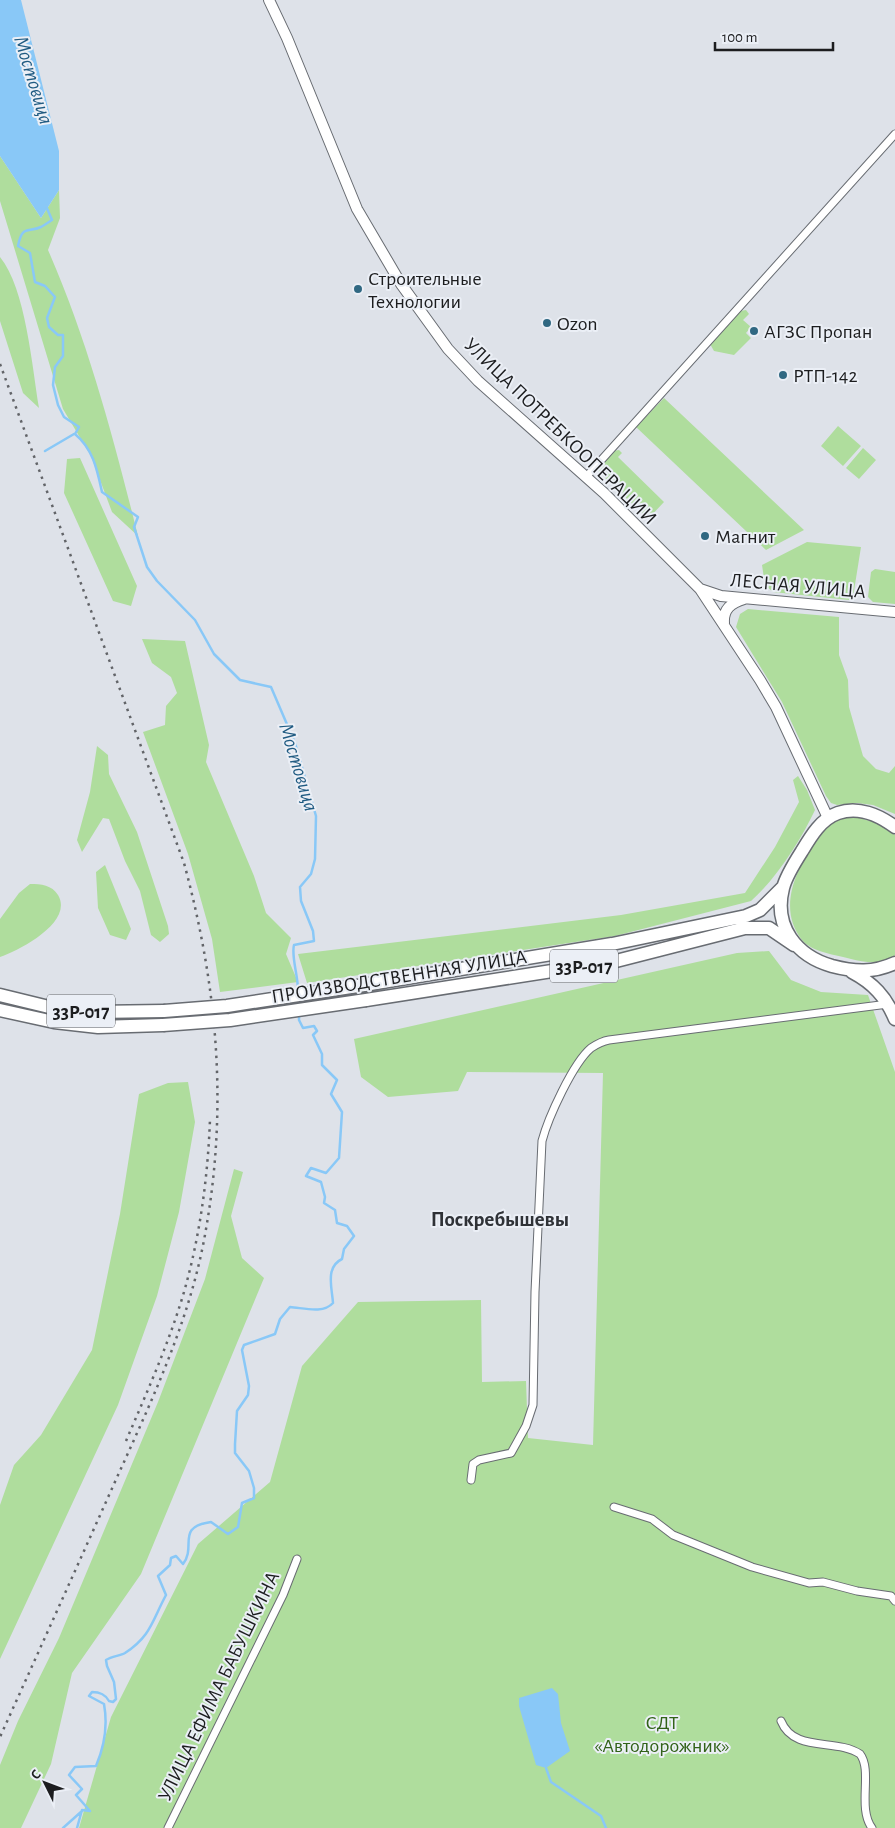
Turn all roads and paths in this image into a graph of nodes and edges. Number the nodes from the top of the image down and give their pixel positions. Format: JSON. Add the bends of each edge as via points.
{"nodes":[{"id":1,"x":269,"y":0,"type":"edge"},
{"id":2,"x":895,"y":134,"type":"edge"},
{"id":3,"x":586,"y":477,"type":"junction"},
{"id":4,"x":700,"y":589,"type":"junction"},
{"id":5,"x":747,"y":598,"type":"junction"},
{"id":6,"x":895,"y":612,"type":"edge"},
{"id":7,"x":724,"y":623,"type":"junction"},
{"id":8,"x":828,"y":818,"type":"junction"},
{"id":9,"x":895,"y":827,"type":"edge"},
{"id":10,"x":783,"y":887,"type":"junction"},
{"id":11,"x":794,"y":945,"type":"junction"},
{"id":12,"x":895,"y":963,"type":"edge"},
{"id":13,"x":850,"y":971,"type":"junction"},
{"id":14,"x":0,"y":995,"type":"edge"},
{"id":15,"x":888,"y":1004,"type":"junction"},
{"id":16,"x":0,"y":1010,"type":"edge"},
{"id":17,"x":895,"y":1019,"type":"edge"},
{"id":18,"x":471,"y":1480,"type":"dead end"},
{"id":19,"x":614,"y":1506,"type":"dead end"},
{"id":20,"x":296,"y":1559,"type":"dead end"},
{"id":21,"x":895,"y":1601,"type":"edge"},
{"id":22,"x":781,"y":1721,"type":"dead end"},
{"id":23,"x":168,"y":1828,"type":"edge"},
{"id":24,"x":872,"y":1828,"type":"edge"}],
"edges":[{"from":1,"to":3,"type":"main road","name":"УЛИЦА ПОТРЕБКООПЕРАЦИИ","via":[[357,210],[386,262],[456,358],[512,413]]},
{"from":2,"to":3,"type":"street"},
{"from":3,"to":4,"type":"main road","name":"УЛИЦА ПОТРЕБКООПЕРАЦИИ"},
{"from":4,"to":5,"type":"main road","name":"ЛЕСНАЯ УЛИЦА","via":[[720,596]]},
{"from":4,"to":7,"type":"main road","name":"УЛИЦА ПОТРЕБКООПЕРАЦИИ"},
{"from":5,"to":6,"type":"main road","name":"ЛЕСНАЯ УЛИЦА"},
{"from":5,"to":7,"type":"main road","via":[[728,608]]},
{"from":7,"to":8,"type":"main road","name":"УЛИЦА ПОТРЕБКООПЕРАЦИИ","via":[[776,707]]},
{"from":8,"to":9,"type":"highway","number":"33Р-017","via":[[852,810],[869,812]]},
{"from":8,"to":10,"type":"highway","number":"33Р-017","via":[[810,837]]},
{"from":10,"to":11,"type":"highway","number":"33Р-017","via":[[784,924]]},
{"from":10,"to":14,"type":"highway","name":"ПРОИЗВОДСТВЕННАЯ УЛИЦА","number":"33Р-017","bridge":true,"via":[[760,910],[746,916],[612,944],[227,1006],[94,1012]]},
{"from":11,"to":13,"type":"highway","number":"33Р-017","via":[[825,964]]},
{"from":11,"to":16,"type":"highway","name":"ПРОИЗВОДСТВЕННАЯ УЛИЦА","number":"33Р-017","bridge":true,"via":[[769,928],[744,928],[616,962],[230,1020],[98,1027],[54,1022]]},
{"from":12,"to":13,"type":"highway","number":"33Р-017","via":[[880,970]]},
{"from":13,"to":15,"type":"highway","number":"33Р-017","via":[[878,990]]},
{"from":15,"to":17,"type":"highway","number":"33Р-017"},
{"from":15,"to":18,"type":"street","via":[[609,1040],[597,1044],[584,1056],[546,1125],[542,1141],[533,1405],[511,1454],[479,1460],[473,1464]]},
{"from":19,"to":21,"type":"street","via":[[652,1519],[673,1535],[752,1567],[809,1583],[823,1582],[891,1596]]},
{"from":20,"to":23,"type":"street","name":"УЛИЦА ЕФИМА БАБУШКИНА","via":[[283,1595]]},
{"from":22,"to":24,"type":"street","via":[[796,1738],[860,1754],[864,1761],[864,1794]]}]}
